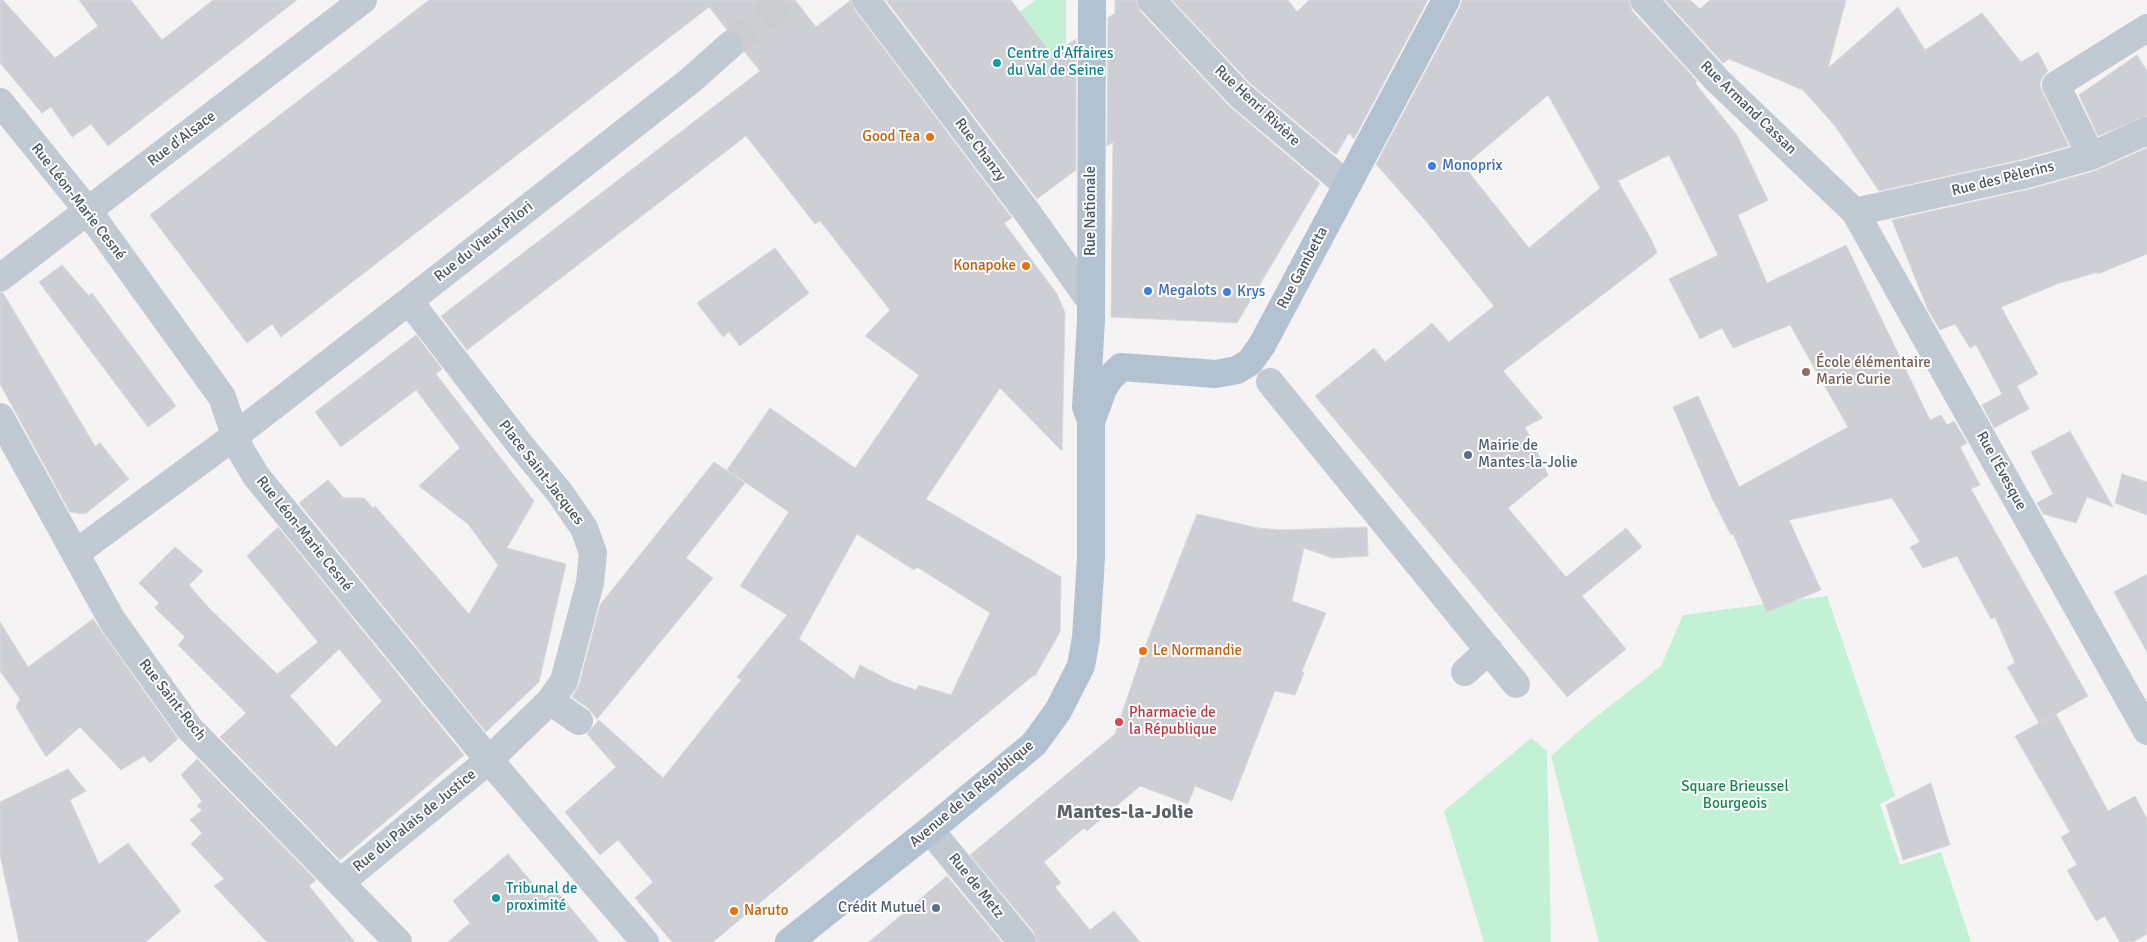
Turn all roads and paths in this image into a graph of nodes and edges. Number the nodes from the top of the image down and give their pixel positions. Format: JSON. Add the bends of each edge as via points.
{"nodes":[{"id":1,"x":363,"y":0,"type":"edge"},
{"id":2,"x":866,"y":0,"type":"edge"},
{"id":3,"x":1092,"y":0,"type":"edge"},
{"id":4,"x":1151,"y":0,"type":"edge"},
{"id":5,"x":1446,"y":0,"type":"edge"},
{"id":6,"x":1644,"y":0,"type":"edge"},
{"id":7,"x":2147,"y":28,"type":"edge"},
{"id":8,"x":729,"y":46,"type":"tunnel mouth"},
{"id":9,"x":0,"y":102,"type":"edge"},
{"id":10,"x":2147,"y":131,"type":"edge"},
{"id":11,"x":2091,"y":156,"type":"junction"},
{"id":12,"x":1347,"y":185,"type":"junction"},
{"id":13,"x":88,"y":211,"type":"junction"},
{"id":14,"x":1856,"y":212,"type":"junction"},
{"id":15,"x":0,"y":278,"type":"edge"},
{"id":16,"x":409,"y":301,"type":"junction"},
{"id":17,"x":1091,"y":311,"type":"junction"},
{"id":18,"x":1121,"y":366,"type":"junction"},
{"id":19,"x":1270,"y":382,"type":"dead end"},
{"id":20,"x":0,"y":417,"type":"edge"},
{"id":21,"x":1091,"y":422,"type":"junction"},
{"id":22,"x":238,"y":442,"type":"junction"},
{"id":23,"x":76,"y":553,"type":"junction"},
{"id":24,"x":1489,"y":650,"type":"junction"},
{"id":25,"x":1466,"y":672,"type":"dead end"},
{"id":26,"x":1516,"y":684,"type":"dead end"},
{"id":27,"x":550,"y":701,"type":"junction"},
{"id":28,"x":579,"y":721,"type":"dead end"},
{"id":29,"x":2147,"y":731,"type":"edge"},
{"id":30,"x":490,"y":760,"type":"junction"},
{"id":31,"x":930,"y":830,"type":"junction"},
{"id":32,"x":341,"y":882,"type":"junction"},
{"id":33,"x":398,"y":942,"type":"edge"},
{"id":34,"x":645,"y":942,"type":"edge"},
{"id":35,"x":788,"y":942,"type":"edge"},
{"id":36,"x":1022,"y":942,"type":"edge"}],
"edges":[{"from":1,"to":13,"type":"street","name":"Rue d'Alsace"},
{"from":2,"to":17,"type":"street","name":"Rue Chanzy","via":[[1027,212]]},
{"from":3,"to":17,"type":"main road","name":"Rue Nationale"},
{"from":4,"to":12,"type":"street","name":"Rue Henri Rivière","via":[[1240,95]]},
{"from":5,"to":12,"type":"main road","name":"Rue Gambetta"},
{"from":6,"to":14,"type":"street","name":"Rue Armand Cassan","via":[[1718,81]]},
{"from":7,"to":11,"type":"street","via":[[2056,86]]},
{"from":8,"to":16,"type":"street","name":"Rue du Vieux Pilori","via":[[691,80]]},
{"from":9,"to":13,"type":"street","name":"Rue Léon-Marie Cesné"},
{"from":10,"to":11,"type":"street","name":"Rue des Pèlerins"},
{"from":11,"to":14,"type":"street","name":"Rue des Pèlerins","via":[[2028,174]]},
{"from":12,"to":18,"type":"main road","name":"Rue Gambetta","via":[[1250,362],[1237,370],[1216,374]]},
{"from":13,"to":15,"type":"street","name":"Rue d'Alsace"},
{"from":13,"to":22,"type":"street","name":"Rue Léon-Marie Cesné","via":[[222,397]]},
{"from":14,"to":29,"type":"street","name":"Rue l'Évesque"},
{"from":16,"to":22,"type":"street","name":"Rue du Vieux Pilori"},
{"from":16,"to":27,"type":"street","name":"Place Saint-Jacques","via":[[584,528],[593,554],[590,583],[564,681]]},
{"from":17,"to":18,"type":"main road","via":[[1100,343]]},
{"from":17,"to":21,"type":"main road","name":"Rue Nationale","via":[[1086,407]]},
{"from":18,"to":21,"type":"main road","via":[[1103,389]]},
{"from":19,"to":24,"type":"street"},
{"from":20,"to":23,"type":"street","name":"Rue Saint-Roch"},
{"from":21,"to":31,"type":"main road","name":"Avenue de la République","via":[[1089,610],[1081,666],[1058,711],[1034,744]]},
{"from":22,"to":23,"type":"street","name":"Rue du Vieux Pilori"},
{"from":22,"to":30,"type":"street","name":"Rue Léon-Marie Cesné","via":[[256,476]]},
{"from":23,"to":32,"type":"street","name":"Rue Saint-Roch","via":[[112,620],[189,728]]},
{"from":24,"to":25,"type":"street"},
{"from":24,"to":26,"type":"street"},
{"from":27,"to":28,"type":"street"},
{"from":27,"to":30,"type":"street","name":"Place Saint-Jacques"},
{"from":30,"to":32,"type":"street","name":"Rue du Palais de Justice"},
{"from":30,"to":34,"type":"street","name":"Rue Léon-Marie Cesné"},
{"from":31,"to":35,"type":"main road","name":"Avenue de la République"},
{"from":31,"to":36,"type":"street","name":"Rue de Metz"},
{"from":32,"to":33,"type":"street","name":"Rue Saint-Roch"}]}
